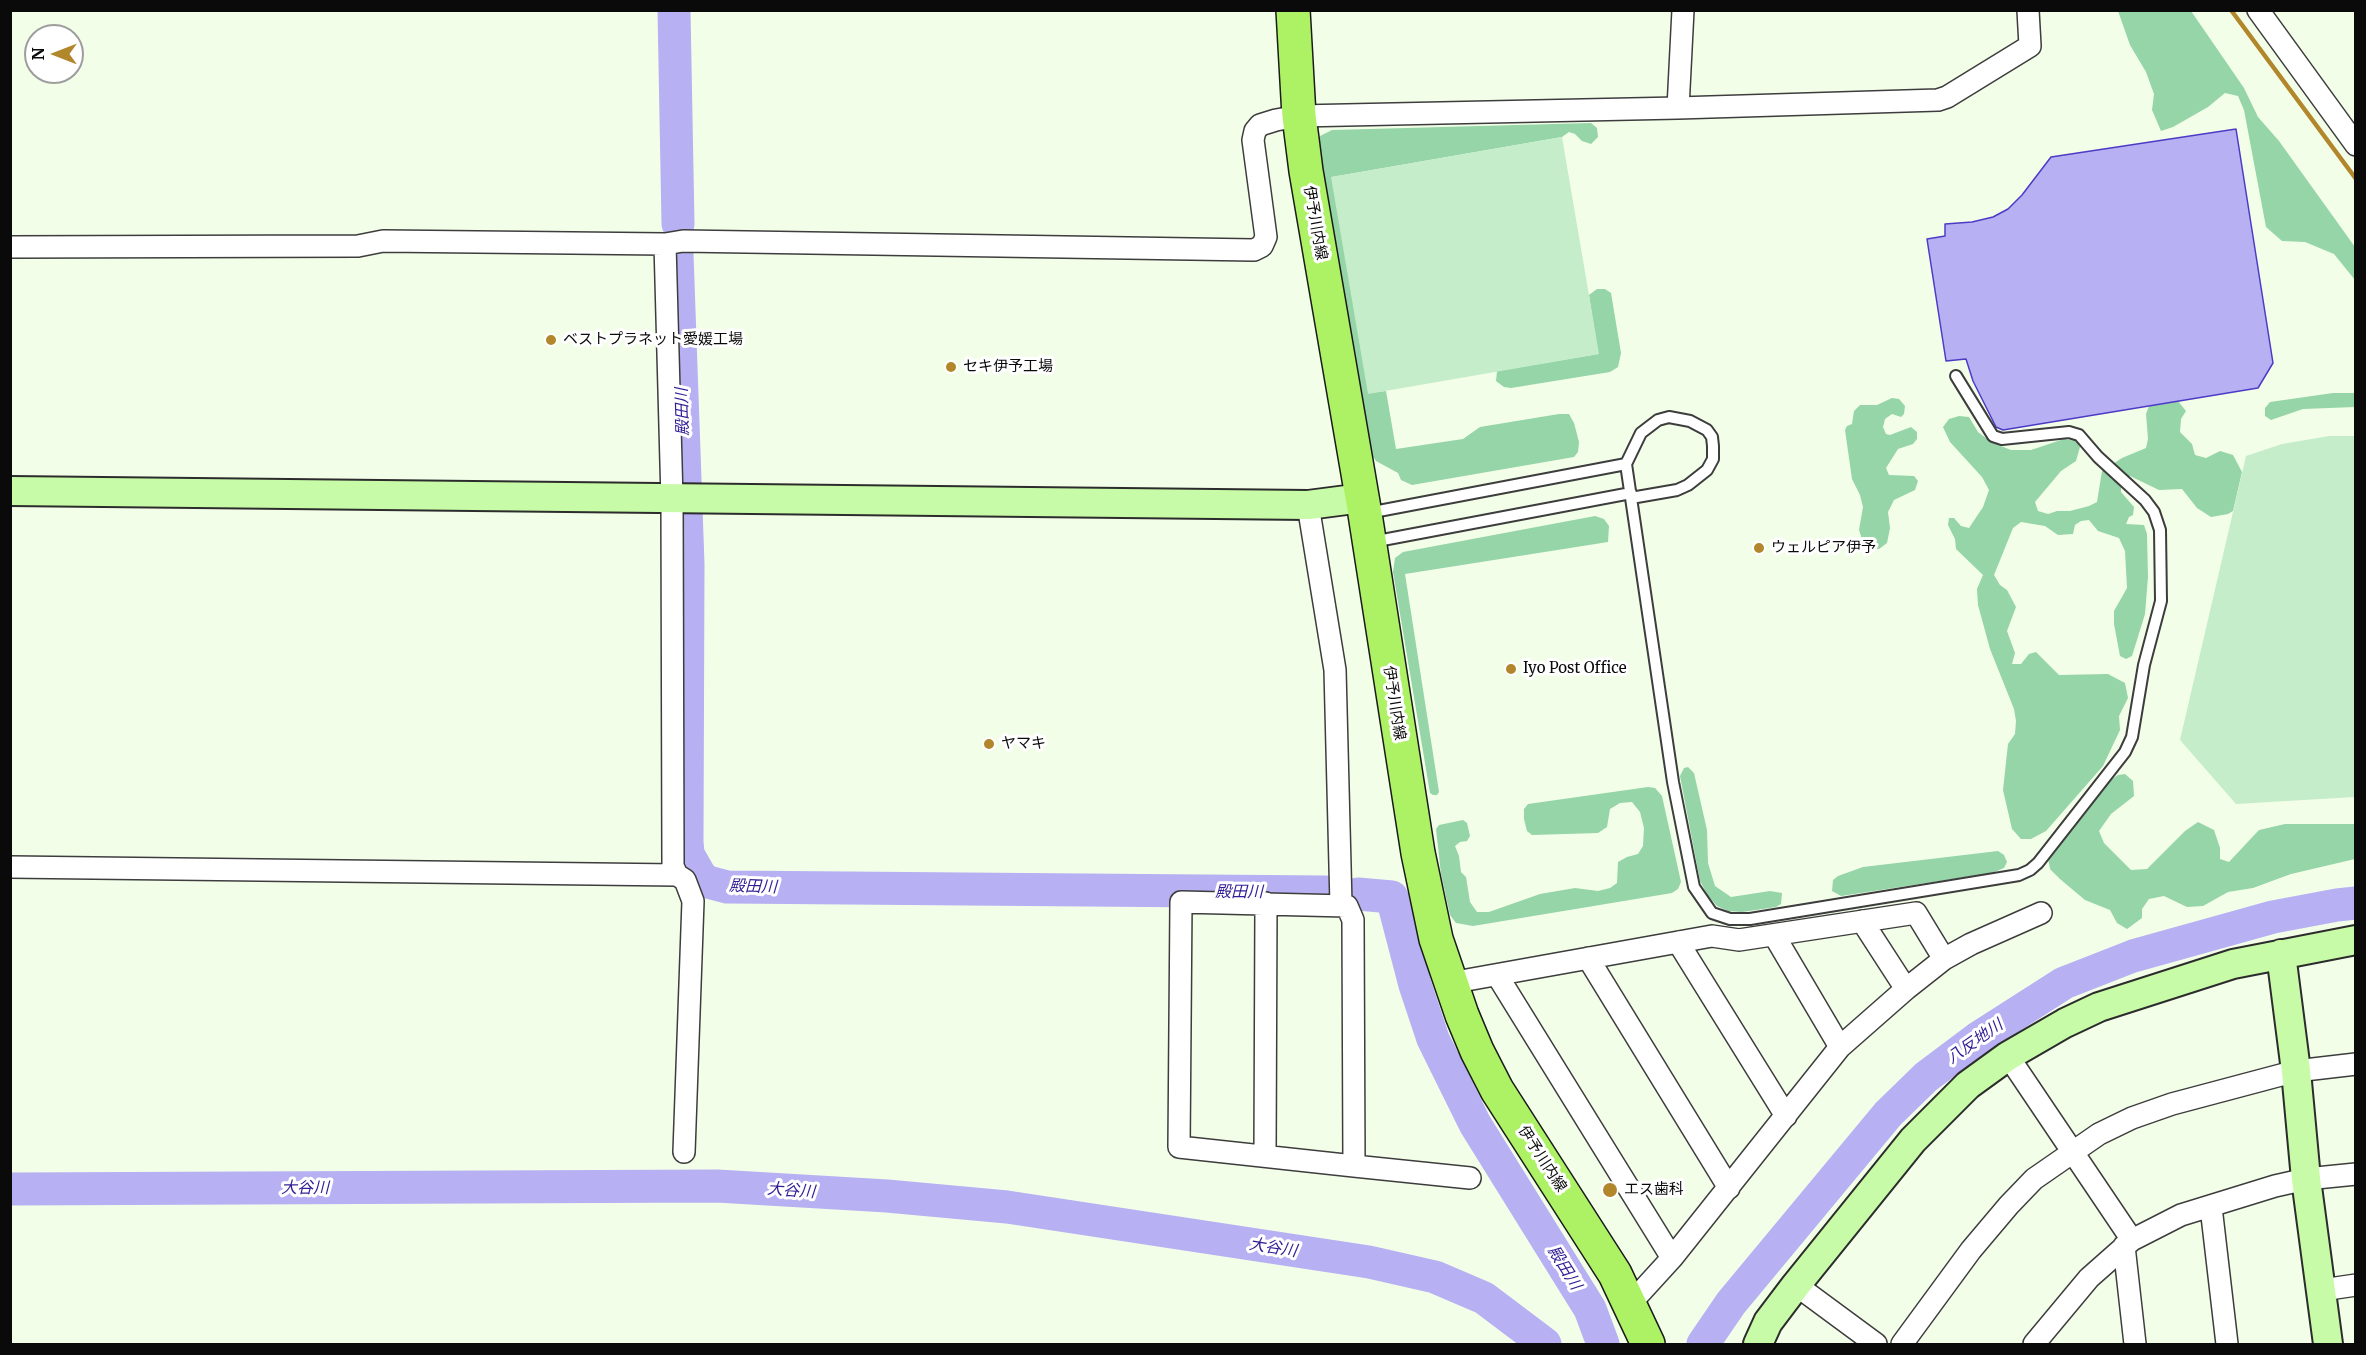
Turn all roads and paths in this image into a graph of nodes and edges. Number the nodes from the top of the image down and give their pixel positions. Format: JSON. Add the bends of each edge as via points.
{"nodes":[{"id":1,"x":1293,"y":10,"type":"edge"},
{"id":2,"x":1683,"y":10,"type":"edge"},
{"id":3,"x":2028,"y":10,"type":"edge"},
{"id":4,"x":2258,"y":10,"type":"edge"},
{"id":5,"x":1678,"y":108,"type":"junction"},
{"id":6,"x":1299,"y":116,"type":"junction"},
{"id":7,"x":2355,"y":145,"type":"edge"},
{"id":8,"x":665,"y":244,"type":"junction"},
{"id":9,"x":10,"y":247,"type":"edge"},
{"id":10,"x":1956,"y":376,"type":"dead end"},
{"id":11,"x":1626,"y":464,"type":"junction"},
{"id":12,"x":10,"y":491,"type":"edge"},
{"id":13,"x":1631,"y":496,"type":"junction"},
{"id":14,"x":672,"y":500,"type":"junction"},
{"id":15,"x":1308,"y":505,"type":"junction"},
{"id":16,"x":1365,"y":518,"type":"junction"},
{"id":17,"x":10,"y":867,"type":"edge"},
{"id":18,"x":677,"y":875,"type":"junction"},
{"id":19,"x":1266,"y":903,"type":"junction"},
{"id":20,"x":1341,"y":904,"type":"junction"},
{"id":21,"x":2041,"y":913,"type":"dead end"},
{"id":22,"x":1862,"y":921,"type":"junction"},
{"id":23,"x":1774,"y":935,"type":"junction"},
{"id":24,"x":2355,"y":940,"type":"edge"},
{"id":25,"x":1678,"y":942,"type":"junction"},
{"id":26,"x":2281,"y":954,"type":"junction"},
{"id":27,"x":1588,"y":958,"type":"junction"},
{"id":28,"x":1944,"y":959,"type":"junction"},
{"id":29,"x":1497,"y":975,"type":"junction"},
{"id":30,"x":1450,"y":983,"type":"junction"},
{"id":31,"x":1905,"y":988,"type":"junction"},
{"id":32,"x":1840,"y":1047,"type":"junction"},
{"id":33,"x":2008,"y":1056,"type":"junction"},
{"id":34,"x":2355,"y":1064,"type":"edge"},
{"id":35,"x":2296,"y":1071,"type":"junction"},
{"id":36,"x":1786,"y":1116,"type":"junction"},
{"id":37,"x":684,"y":1152,"type":"dead end"},
{"id":38,"x":2071,"y":1152,"type":"junction"},
{"id":39,"x":1265,"y":1156,"type":"junction"},
{"id":40,"x":1354,"y":1166,"type":"junction"},
{"id":41,"x":2355,"y":1174,"type":"edge"},
{"id":42,"x":1470,"y":1178,"type":"dead end"},
{"id":43,"x":2306,"y":1179,"type":"junction"},
{"id":44,"x":1729,"y":1188,"type":"junction"},
{"id":45,"x":2211,"y":1207,"type":"junction"},
{"id":46,"x":2128,"y":1243,"type":"junction"},
{"id":47,"x":1672,"y":1258,"type":"junction"},
{"id":48,"x":1796,"y":1285,"type":"junction"},
{"id":49,"x":2355,"y":1285,"type":"edge"},
{"id":50,"x":2322,"y":1290,"type":"junction"},
{"id":51,"x":1629,"y":1304,"type":"junction"},
{"id":52,"x":1648,"y":1344,"type":"edge"},
{"id":53,"x":1758,"y":1344,"type":"edge"},
{"id":54,"x":1875,"y":1344,"type":"edge"},
{"id":55,"x":1902,"y":1344,"type":"edge"},
{"id":56,"x":2034,"y":1344,"type":"edge"},
{"id":57,"x":2135,"y":1344,"type":"edge"},
{"id":58,"x":2227,"y":1344,"type":"edge"},
{"id":59,"x":2328,"y":1344,"type":"edge"}],
"edges":[{"from":1,"to":6,"type":"main road","name":"伊予川内線"},
{"from":2,"to":5,"type":"street"},
{"from":3,"to":5,"type":"street","via":[[2030,46],[1938,100]]},
{"from":4,"to":7,"type":"street"},
{"from":5,"to":6,"type":"street"},
{"from":6,"to":8,"type":"street","via":[[1260,125],[1255,131],[1254,152],[1266,237],[1262,246],[1254,250],[682,241]]},
{"from":6,"to":16,"type":"main road","name":"伊予川内線"},
{"from":8,"to":9,"type":"street","via":[[383,241],[358,246]]},
{"from":8,"to":14,"type":"street"},
{"from":10,"to":13,"type":"lane","via":[[1993,436],[2002,439],[2069,432],[2079,435],[2145,500],[2160,530],[2161,601],[2126,752],[2038,863],[2019,875],[1750,919],[1730,919],[1712,913],[1694,887],[1673,782]]},
{"from":11,"to":13,"type":"lane"},
{"from":11,"to":13,"type":"lane","via":[[1641,433],[1658,420],[1669,417],[1690,421],[1712,437],[1713,459],[1707,470],[1688,485]]},
{"from":11,"to":16,"type":"lane"},
{"from":12,"to":14,"type":"street"},
{"from":13,"to":16,"type":"lane"},
{"from":14,"to":15,"type":"street"},
{"from":14,"to":18,"type":"street","via":[[673,866]]},
{"from":15,"to":16,"type":"street"},
{"from":15,"to":20,"type":"street","via":[[1335,670]]},
{"from":16,"to":30,"type":"main road","name":"伊予川内線","via":[[1418,853],[1436,939]]},
{"from":17,"to":18,"type":"street"},
{"from":18,"to":37,"type":"street","via":[[685,880],[693,901]]},
{"from":19,"to":20,"type":"street"},
{"from":19,"to":39,"type":"street"},
{"from":19,"to":39,"type":"street","via":[[1181,902],[1179,1147]]},
{"from":20,"to":40,"type":"street","via":[[1347,906],[1353,920]]},
{"from":21,"to":28,"type":"street"},
{"from":22,"to":23,"type":"street"},
{"from":22,"to":28,"type":"street","via":[[1916,913]]},
{"from":22,"to":31,"type":"street"},
{"from":23,"to":25,"type":"street","via":[[1739,940],[1712,936]]},
{"from":23,"to":32,"type":"street"},
{"from":24,"to":26,"type":"street"},
{"from":25,"to":27,"type":"street"},
{"from":25,"to":36,"type":"street"},
{"from":26,"to":33,"type":"street","via":[[2233,964],[2099,1007]]},
{"from":26,"to":35,"type":"street"},
{"from":27,"to":29,"type":"street"},
{"from":27,"to":44,"type":"street"},
{"from":28,"to":31,"type":"street"},
{"from":29,"to":30,"type":"street"},
{"from":29,"to":47,"type":"street"},
{"from":30,"to":51,"type":"main road","name":"伊予川内線","via":[[1497,1090],[1584,1223]]},
{"from":31,"to":32,"type":"street"},
{"from":32,"to":36,"type":"street"},
{"from":33,"to":38,"type":"street"},
{"from":33,"to":48,"type":"street","via":[[1968,1085],[1913,1140]]},
{"from":34,"to":35,"type":"street"},
{"from":35,"to":38,"type":"street","via":[[2132,1118]]},
{"from":35,"to":43,"type":"street"},
{"from":36,"to":44,"type":"street"},
{"from":38,"to":46,"type":"street"},
{"from":38,"to":55,"type":"street","via":[[2034,1179],[2009,1205]]},
{"from":39,"to":40,"type":"street"},
{"from":40,"to":42,"type":"street"},
{"from":41,"to":43,"type":"street"},
{"from":43,"to":45,"type":"street"},
{"from":43,"to":50,"type":"street"},
{"from":44,"to":47,"type":"street"},
{"from":45,"to":46,"type":"street","via":[[2181,1215]]},
{"from":45,"to":58,"type":"street"},
{"from":46,"to":56,"type":"street","via":[[2089,1278]]},
{"from":46,"to":57,"type":"street"},
{"from":47,"to":51,"type":"street"},
{"from":48,"to":53,"type":"street","via":[[1768,1322]]},
{"from":48,"to":54,"type":"street"},
{"from":49,"to":50,"type":"street"},
{"from":50,"to":59,"type":"street"},
{"from":51,"to":52,"type":"main road","name":"伊予川内線"}]}
